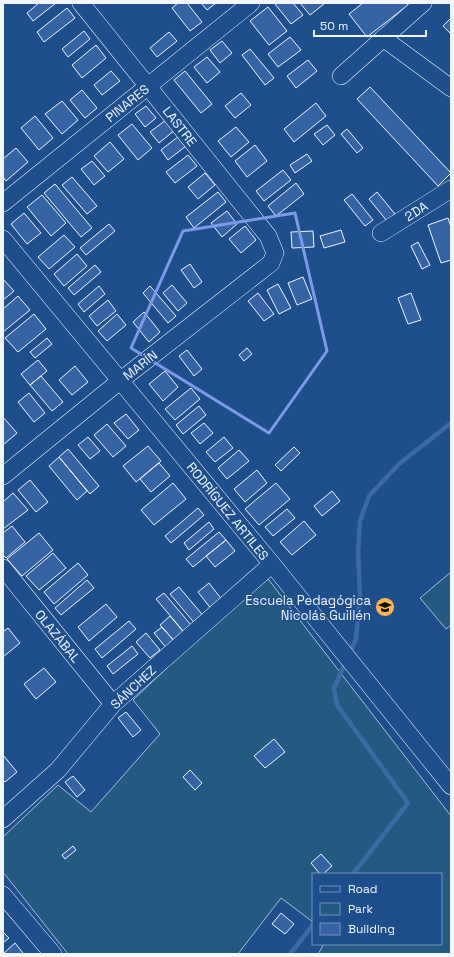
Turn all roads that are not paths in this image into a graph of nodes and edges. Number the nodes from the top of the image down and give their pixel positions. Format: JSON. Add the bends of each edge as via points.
{"nodes":[{"id":1,"x":82,"y":3,"type":"edge"},
{"id":2,"x":251,"y":3,"type":"edge"},
{"id":3,"x":423,"y":3,"type":"edge"},
{"id":4,"x":383,"y":38,"type":"junction"},
{"id":5,"x":341,"y":76,"type":"dead end"},
{"id":6,"x":148,"y":86,"type":"junction"},
{"id":7,"x":451,"y":88,"type":"edge"},
{"id":8,"x":451,"y":189,"type":"edge"},
{"id":9,"x":3,"y":203,"type":"edge"},
{"id":10,"x":381,"y":233,"type":"dead end"},
{"id":11,"x":3,"y":239,"type":"edge"},
{"id":12,"x":275,"y":253,"type":"joint"},
{"id":13,"x":121,"y":380,"type":"junction"},
{"id":14,"x":3,"y":476,"type":"edge"},
{"id":15,"x":272,"y":564,"type":"junction"},
{"id":16,"x":3,"y":568,"type":"edge"},
{"id":17,"x":113,"y":704,"type":"junction"},
{"id":18,"x":451,"y":786,"type":"edge"},
{"id":19,"x":3,"y":819,"type":"edge"},
{"id":20,"x":3,"y":895,"type":"edge"},
{"id":21,"x":53,"y":954,"type":"edge"}],
"edges":[{"from":1,"to":6,"type":"street","name":"LASTRE"},
{"from":2,"to":6,"type":"street","name":"PINARES"},
{"from":3,"to":4,"type":"street"},
{"from":4,"to":5,"type":"street"},
{"from":4,"to":7,"type":"street"},
{"from":6,"to":9,"type":"street","name":"PINARES"},
{"from":6,"to":12,"type":"street","name":"LASTRE","via":[[268,236]]},
{"from":8,"to":10,"type":"street","name":"2DA"},
{"from":11,"to":13,"type":"street","name":"RODRÍGUEZ ARTILES"},
{"from":12,"to":13,"type":"street","name":"MARÍN","via":[[271,263]]},
{"from":13,"to":14,"type":"street","name":"MARÍN"},
{"from":13,"to":15,"type":"street","name":"RODRÍGUEZ ARTILES"},
{"from":15,"to":17,"type":"street","name":"SÁNCHEZ"},
{"from":15,"to":18,"type":"street","name":"RODRÍGUEZ ARTILES"},
{"from":16,"to":17,"type":"street","name":"OLAZÁBAL"},
{"from":17,"to":19,"type":"street","name":"SÁNCHEZ","via":[[58,770]]},
{"from":20,"to":21,"type":"street"}]}
